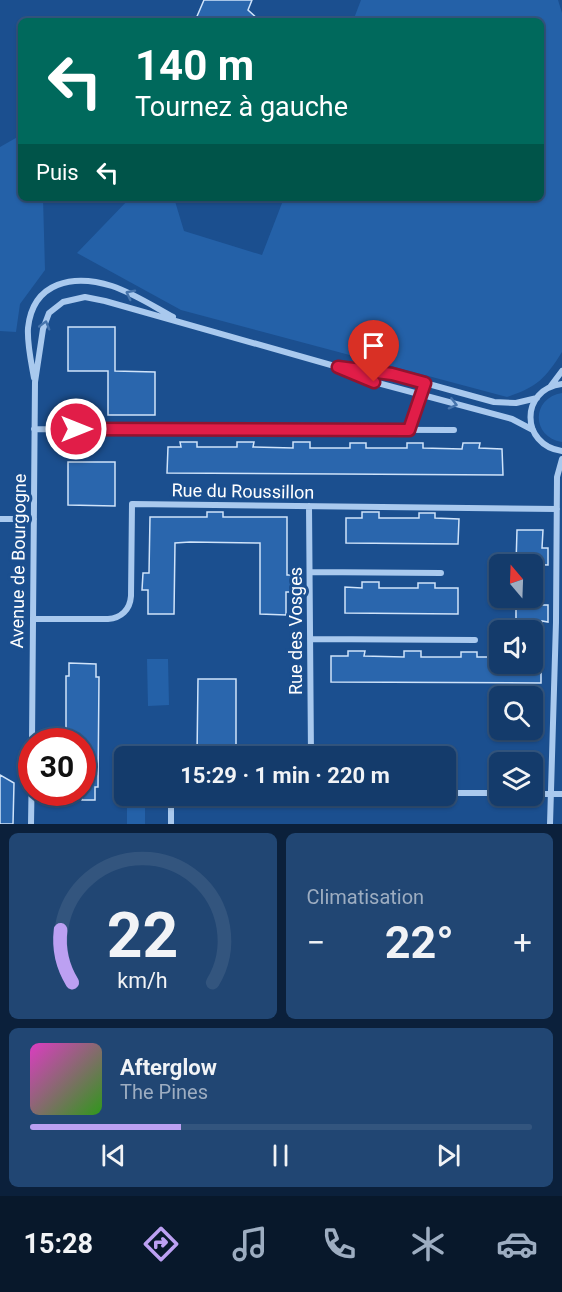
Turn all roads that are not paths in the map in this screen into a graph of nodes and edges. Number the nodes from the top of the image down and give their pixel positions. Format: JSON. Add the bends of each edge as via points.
{"nodes":[{"id":1,"x":182,"y":321,"type":"junction"},
{"id":2,"x":338,"y":367,"type":"junction"},
{"id":3,"x":562,"y":371,"type":"edge"},
{"id":4,"x":35,"y":382,"type":"junction"},
{"id":5,"x":425,"y":383,"type":"junction"},
{"id":6,"x":562,"y":384,"type":"edge"},
{"id":7,"x":550,"y":387,"type":"junction"},
{"id":8,"x":420,"y":395,"type":"junction"},
{"id":9,"x":537,"y":398,"type":"junction"},
{"id":10,"x":34,"y":429,"type":"junction"},
{"id":11,"x":409,"y":430,"type":"junction"},
{"id":12,"x":454,"y":430,"type":"dead end"},
{"id":13,"x":533,"y":430,"type":"junction"},
{"id":14,"x":562,"y":451,"type":"edge"},
{"id":15,"x":562,"y":459,"type":"edge"},
{"id":16,"x":309,"y":506,"type":"junction"},
{"id":17,"x":557,"y":509,"type":"junction"},
{"id":18,"x":0,"y":519,"type":"edge"},
{"id":19,"x":34,"y":519,"type":"junction"},
{"id":20,"x":310,"y":572,"type":"junction"},
{"id":21,"x":441,"y":573,"type":"dead end"},
{"id":22,"x":33,"y":619,"type":"junction"},
{"id":23,"x":559,"y":622,"type":"edge"},
{"id":24,"x":310,"y":639,"type":"junction"},
{"id":25,"x":475,"y":640,"type":"dead end"},
{"id":26,"x":32,"y":728,"type":"edge"},
{"id":27,"x":311,"y":746,"type":"edge"},
{"id":28,"x":456,"y":793,"type":"edge"},
{"id":29,"x":489,"y":793,"type":"edge"},
{"id":30,"x":543,"y":794,"type":"edge"},
{"id":31,"x":550,"y":794,"type":"junction"},
{"id":32,"x":562,"y":794,"type":"edge"},
{"id":33,"x":31,"y":806,"type":"edge"},
{"id":34,"x":171,"y":806,"type":"edge"},
{"id":35,"x":31,"y":824,"type":"edge"},
{"id":36,"x":171,"y":824,"type":"edge"},
{"id":37,"x":550,"y":824,"type":"edge"}],
"edges":[{"from":1,"to":2,"type":"street"},
{"from":4,"to":1,"type":"street","one_way":true,"via":[[45,320],[63,302],[94,299]]},
{"from":1,"to":4,"type":"street","one_way":true,"via":[[112,286],[76,279],[62,283],[42,295],[30,318],[28,339]]},
{"from":2,"to":5,"type":"street"},
{"from":2,"to":8,"type":"street"},
{"from":3,"to":7,"type":"street"},
{"from":4,"to":10,"type":"street","name":"Avenue de Bourgogne"},
{"from":5,"to":8,"type":"street"},
{"from":5,"to":9,"type":"street","via":[[503,403]]},
{"from":6,"to":7,"type":"street"},
{"from":7,"to":9,"type":"street"},
{"from":8,"to":11,"type":"street"},
{"from":8,"to":13,"type":"street","one_way":true,"via":[[505,417]]},
{"from":9,"to":13,"type":"street","via":[[530,416]]},
{"from":10,"to":11,"type":"street"},
{"from":10,"to":19,"type":"street","name":"Avenue de Bourgogne"},
{"from":11,"to":12,"type":"street"},
{"from":13,"to":14,"type":"street","via":[[544,444]]},
{"from":15,"to":17,"type":"street"},
{"from":16,"to":17,"type":"street","name":"Rue du Roussillon"},
{"from":16,"to":20,"type":"street","name":"Rue des Vosges"},
{"from":16,"to":22,"type":"street","name":"Rue du Roussillon","via":[[132,504],[131,596],[126,610],[108,619]]},
{"from":17,"to":23,"type":"street"},
{"from":18,"to":19,"type":"street"},
{"from":19,"to":22,"type":"street","name":"Avenue de Bourgogne"},
{"from":20,"to":21,"type":"street"},
{"from":20,"to":24,"type":"street","name":"Rue des Vosges"},
{"from":22,"to":26,"type":"street","name":"Avenue de Bourgogne"},
{"from":23,"to":31,"type":"street"},
{"from":24,"to":25,"type":"street"},
{"from":24,"to":27,"type":"street","name":"Rue des Vosges"},
{"from":28,"to":29,"type":"street"},
{"from":30,"to":31,"type":"street"},
{"from":31,"to":32,"type":"street"},
{"from":31,"to":37,"type":"street"},
{"from":33,"to":35,"type":"street"},
{"from":34,"to":36,"type":"street"}]}
